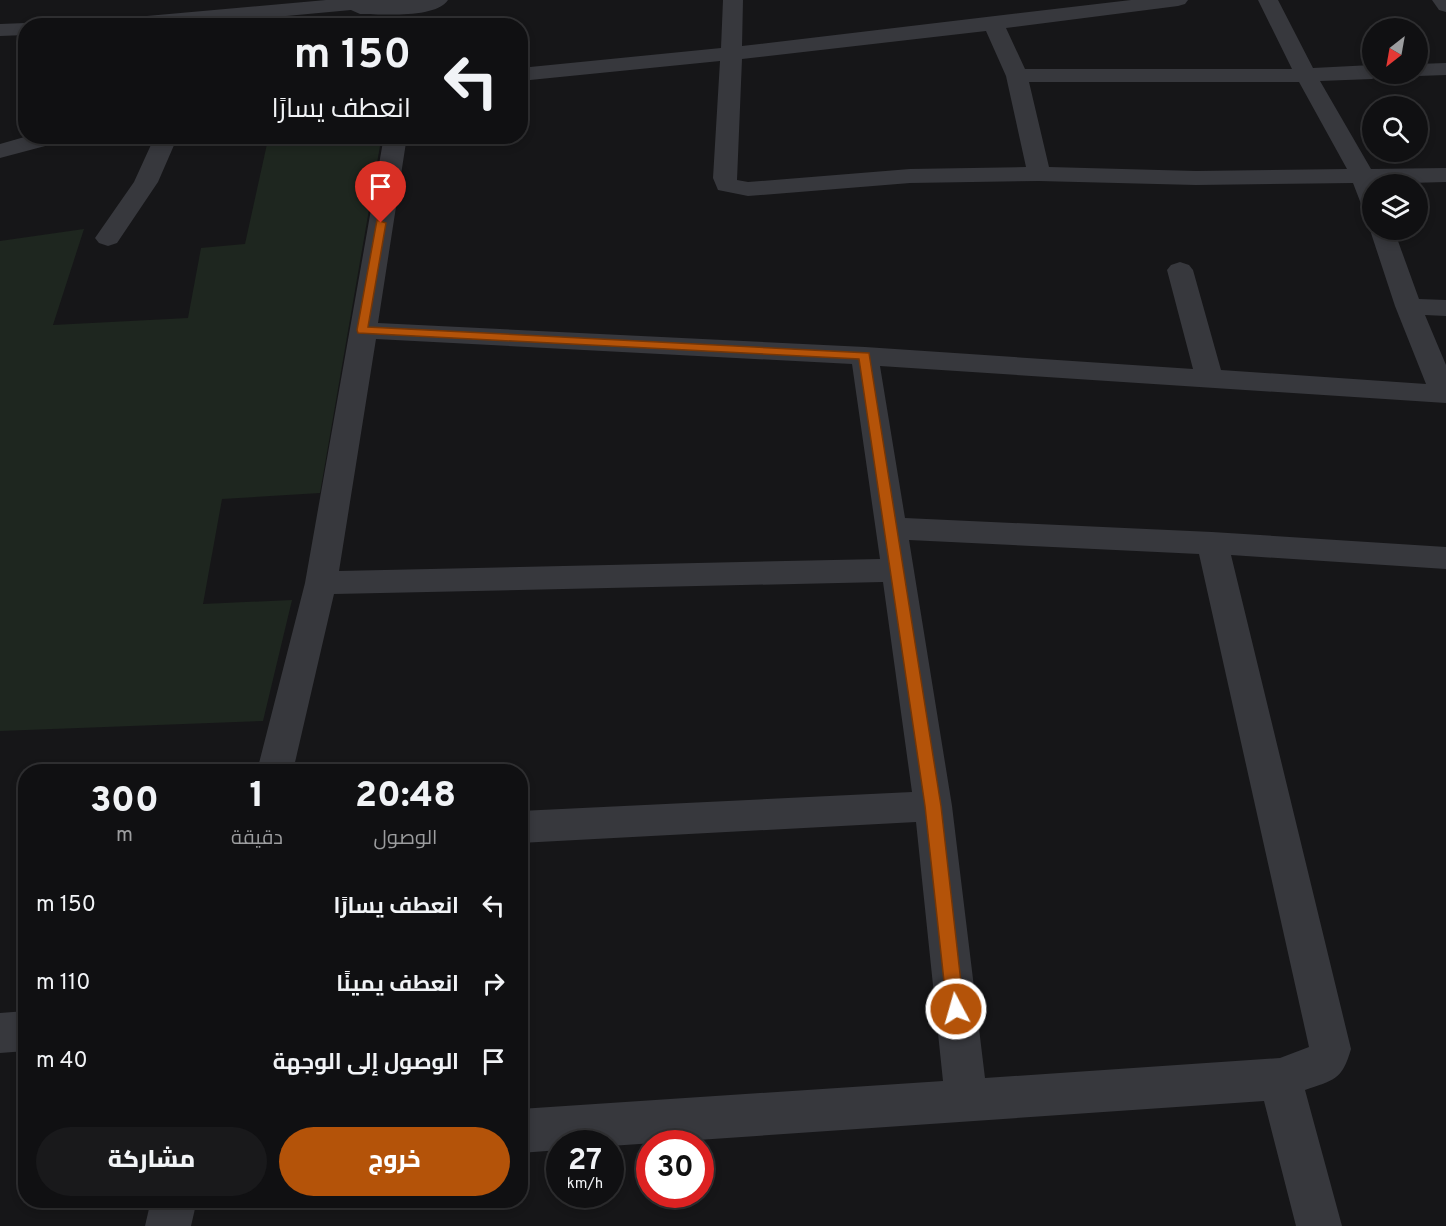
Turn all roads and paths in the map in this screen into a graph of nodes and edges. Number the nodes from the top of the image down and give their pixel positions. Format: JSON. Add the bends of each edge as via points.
{"nodes":[{"id":1,"x":438,"y":0,"type":"edge"},
{"id":2,"x":733,"y":0,"type":"edge"},
{"id":3,"x":1178,"y":0,"type":"edge"},
{"id":4,"x":1268,"y":0,"type":"edge"},
{"id":5,"x":1442,"y":0,"type":"edge"},
{"id":6,"x":1446,"y":6,"type":"edge"},
{"id":7,"x":1058,"y":8,"type":"edge"},
{"id":8,"x":360,"y":9,"type":"edge"},
{"id":9,"x":227,"y":18,"type":"edge"},
{"id":10,"x":994,"y":24,"type":"junction"},
{"id":11,"x":18,"y":29,"type":"edge"},
{"id":12,"x":0,"y":30,"type":"edge"},
{"id":13,"x":729,"y":55,"type":"junction"},
{"id":14,"x":1446,"y":69,"type":"edge"},
{"id":15,"x":1428,"y":70,"type":"edge"},
{"id":16,"x":1362,"y":72,"type":"edge"},
{"id":17,"x":528,"y":74,"type":"edge"},
{"id":18,"x":1306,"y":75,"type":"junction"},
{"id":19,"x":1017,"y":76,"type":"junction"},
{"id":20,"x":26,"y":144,"type":"edge"},
{"id":21,"x":163,"y":144,"type":"edge"},
{"id":22,"x":395,"y":144,"type":"edge"},
{"id":23,"x":0,"y":151,"type":"edge"},
{"id":24,"x":1040,"y":174,"type":"junction"},
{"id":25,"x":1362,"y":174,"type":"edge"},
{"id":26,"x":1362,"y":176,"type":"edge"},
{"id":27,"x":1428,"y":176,"type":"edge"},
{"id":28,"x":1446,"y":176,"type":"edge"},
{"id":29,"x":108,"y":238,"type":"dead end"},
{"id":30,"x":1385,"y":240,"type":"edge"},
{"id":31,"x":1180,"y":270,"type":"dead end"},
{"id":32,"x":1408,"y":306,"type":"junction"},
{"id":33,"x":1446,"y":308,"type":"edge"},
{"id":34,"x":362,"y":330,"type":"junction"},
{"id":35,"x":865,"y":356,"type":"junction"},
{"id":36,"x":1209,"y":378,"type":"junction"},
{"id":37,"x":1445,"y":394,"type":"edge"},
{"id":38,"x":892,"y":528,"type":"junction"},
{"id":39,"x":1212,"y":543,"type":"junction"},
{"id":40,"x":1446,"y":558,"type":"edge"},
{"id":41,"x":896,"y":570,"type":"junction"},
{"id":42,"x":321,"y":583,"type":"junction"},
{"id":43,"x":277,"y":764,"type":"edge"},
{"id":44,"x":933,"y":806,"type":"junction"},
{"id":45,"x":528,"y":827,"type":"edge"},
{"id":46,"x":18,"y":1032,"type":"edge"},
{"id":47,"x":0,"y":1033,"type":"edge"},
{"id":48,"x":1280,"y":1079,"type":"junction"},
{"id":49,"x":966,"y":1099,"type":"junction"},
{"id":50,"x":528,"y":1130,"type":"edge"},
{"id":51,"x":172,"y":1208,"type":"edge"},
{"id":52,"x":168,"y":1226,"type":"edge"},
{"id":53,"x":1319,"y":1226,"type":"edge"}],
"edges":[{"from":1,"to":8,"type":"street","via":[[421,7]]},
{"from":2,"to":13,"type":"street"},
{"from":3,"to":7,"type":"street"},
{"from":4,"to":18,"type":"street"},
{"from":5,"to":6,"type":"street"},
{"from":7,"to":10,"type":"street"},
{"from":8,"to":9,"type":"street"},
{"from":10,"to":13,"type":"street"},
{"from":10,"to":19,"type":"street"},
{"from":11,"to":12,"type":"street"},
{"from":13,"to":17,"type":"street"},
{"from":13,"to":24,"type":"street","via":[[727,185],[735,188],[910,176]]},
{"from":14,"to":15,"type":"street"},
{"from":16,"to":18,"type":"street"},
{"from":18,"to":19,"type":"street"},
{"from":18,"to":25,"type":"street"},
{"from":19,"to":24,"type":"street"},
{"from":20,"to":23,"type":"street"},
{"from":21,"to":29,"type":"street","via":[[146,182]]},
{"from":22,"to":34,"type":"street"},
{"from":24,"to":26,"type":"street","via":[[1196,178]]},
{"from":27,"to":28,"type":"street"},
{"from":30,"to":32,"type":"street"},
{"from":31,"to":36,"type":"street"},
{"from":32,"to":33,"type":"street"},
{"from":32,"to":37,"type":"street"},
{"from":34,"to":35,"type":"street"},
{"from":34,"to":42,"type":"street"},
{"from":35,"to":36,"type":"street"},
{"from":35,"to":38,"type":"street"},
{"from":36,"to":37,"type":"street"},
{"from":38,"to":39,"type":"street"},
{"from":38,"to":41,"type":"street"},
{"from":39,"to":40,"type":"street"},
{"from":39,"to":48,"type":"street","via":[[1330,1049],[1327,1059],[1318,1065]]},
{"from":41,"to":42,"type":"street"},
{"from":41,"to":44,"type":"street"},
{"from":42,"to":43,"type":"street"},
{"from":44,"to":45,"type":"street"},
{"from":44,"to":49,"type":"street"},
{"from":46,"to":47,"type":"street"},
{"from":48,"to":49,"type":"street"},
{"from":48,"to":53,"type":"street"},
{"from":49,"to":50,"type":"street"},
{"from":51,"to":52,"type":"street"}]}
